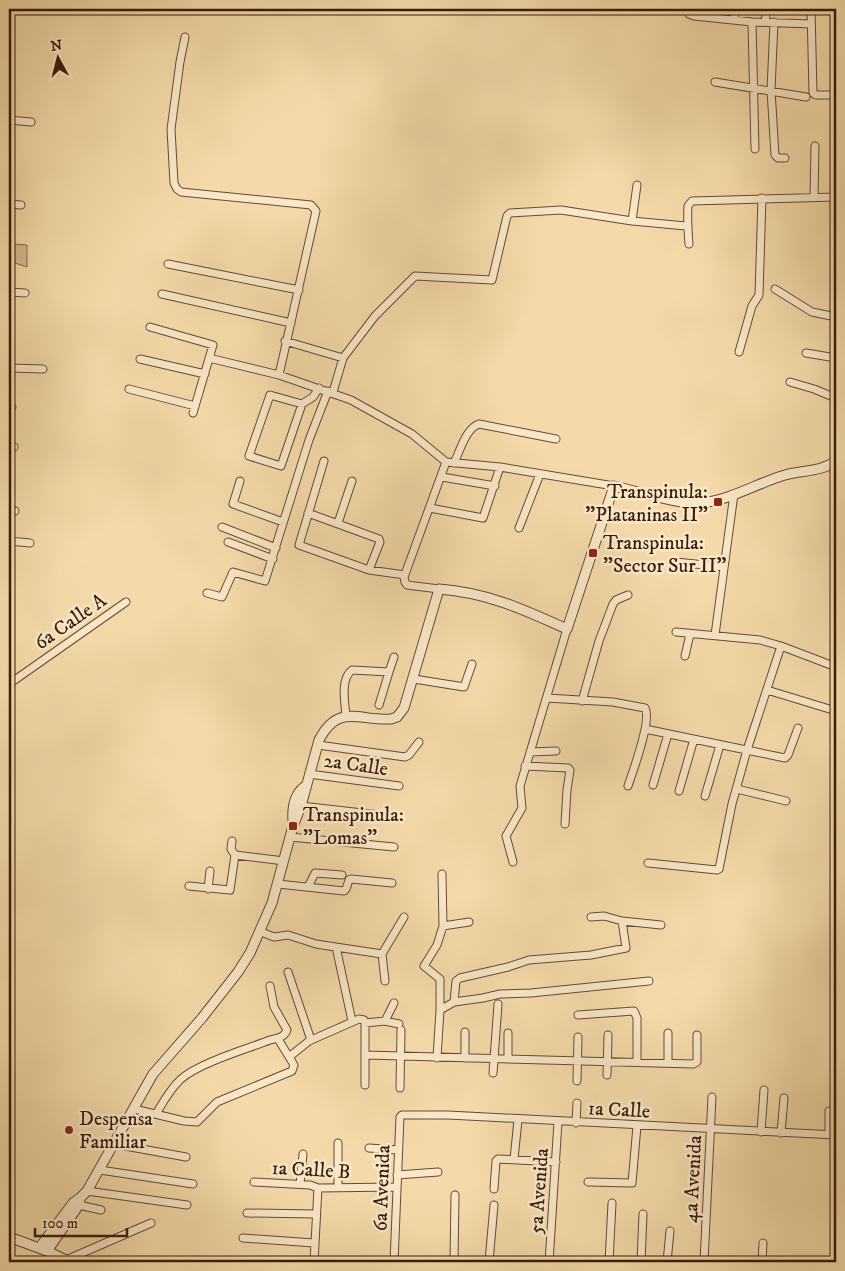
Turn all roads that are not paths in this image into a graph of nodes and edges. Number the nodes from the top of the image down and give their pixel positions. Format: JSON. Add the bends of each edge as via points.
{"nodes":[{"id":1,"x":688,"y":9,"type":"edge"},
{"id":2,"x":735,"y":9,"type":"edge"},
{"id":3,"x":767,"y":9,"type":"edge"},
{"id":4,"x":811,"y":9,"type":"edge"},
{"id":5,"x":734,"y":20,"type":"junction"},
{"id":6,"x":752,"y":22,"type":"junction"},
{"id":7,"x":766,"y":22,"type":"junction"},
{"id":8,"x":774,"y":22,"type":"junction"},
{"id":9,"x":811,"y":24,"type":"junction"},
{"id":10,"x":186,"y":38,"type":"dead end"},
{"id":11,"x":715,"y":82,"type":"dead end"},
{"id":12,"x":754,"y":88,"type":"junction"},
{"id":13,"x":771,"y":90,"type":"junction"},
{"id":14,"x":836,"y":95,"type":"edge"},
{"id":15,"x":806,"y":97,"type":"dead end"},
{"id":16,"x":9,"y":120,"type":"edge"},
{"id":17,"x":31,"y":122,"type":"dead end"},
{"id":18,"x":815,"y":146,"type":"dead end"},
{"id":19,"x":755,"y":149,"type":"dead end"},
{"id":20,"x":785,"y":158,"type":"dead end"},
{"id":21,"x":637,"y":185,"type":"dead end"},
{"id":22,"x":814,"y":197,"type":"junction"},
{"id":23,"x":836,"y":197,"type":"edge"},
{"id":24,"x":762,"y":198,"type":"junction"},
{"id":25,"x":9,"y":204,"type":"edge"},
{"id":26,"x":21,"y":205,"type":"dead end"},
{"id":27,"x":632,"y":221,"type":"junction"},
{"id":28,"x":686,"y":226,"type":"junction"},
{"id":29,"x":689,"y":244,"type":"dead end"},
{"id":30,"x":168,"y":264,"type":"dead end"},
{"id":31,"x":775,"y":289,"type":"dead end"},
{"id":32,"x":299,"y":290,"type":"junction"},
{"id":33,"x":9,"y":292,"type":"edge"},
{"id":34,"x":25,"y":293,"type":"dead end"},
{"id":35,"x":162,"y":294,"type":"dead end"},
{"id":36,"x":836,"y":317,"type":"edge"},
{"id":37,"x":290,"y":323,"type":"junction"},
{"id":38,"x":150,"y":328,"type":"dead end"},
{"id":39,"x":285,"y":341,"type":"junction"},
{"id":40,"x":739,"y":352,"type":"dead end"},
{"id":41,"x":806,"y":353,"type":"dead end"},
{"id":42,"x":209,"y":358,"type":"junction"},
{"id":43,"x":343,"y":358,"type":"junction"},
{"id":44,"x":836,"y":358,"type":"edge"},
{"id":45,"x":140,"y":359,"type":"dead end"},
{"id":46,"x":9,"y":368,"type":"edge"},
{"id":47,"x":43,"y":369,"type":"dead end"},
{"id":48,"x":205,"y":374,"type":"junction"},
{"id":49,"x":279,"y":375,"type":"junction"},
{"id":50,"x":790,"y":382,"type":"dead end"},
{"id":51,"x":319,"y":388,"type":"junction"},
{"id":52,"x":129,"y":389,"type":"dead end"},
{"id":53,"x":330,"y":392,"type":"junction"},
{"id":54,"x":836,"y":398,"type":"edge"},
{"id":55,"x":302,"y":404,"type":"junction"},
{"id":56,"x":556,"y":439,"type":"dead end"},
{"id":57,"x":324,"y":461,"type":"dead end"},
{"id":58,"x":836,"y":461,"type":"edge"},
{"id":59,"x":450,"y":463,"type":"junction"},
{"id":60,"x":500,"y":467,"type":"junction"},
{"id":61,"x":540,"y":474,"type":"junction"},
{"id":62,"x":442,"y":477,"type":"junction"},
{"id":63,"x":240,"y":481,"type":"dead end"},
{"id":64,"x":352,"y":481,"type":"dead end"},
{"id":65,"x":495,"y":486,"type":"junction"},
{"id":66,"x":614,"y":486,"type":"junction"},
{"id":67,"x":734,"y":494,"type":"junction"},
{"id":68,"x":430,"y":508,"type":"junction"},
{"id":69,"x":308,"y":513,"type":"junction"},
{"id":70,"x":284,"y":522,"type":"junction"},
{"id":71,"x":338,"y":523,"type":"junction"},
{"id":72,"x":222,"y":527,"type":"dead end"},
{"id":73,"x":519,"y":528,"type":"dead end"},
{"id":74,"x":9,"y":541,"type":"edge"},
{"id":75,"x":228,"y":542,"type":"dead end"},
{"id":76,"x":30,"y":543,"type":"dead end"},
{"id":77,"x":276,"y":548,"type":"junction"},
{"id":78,"x":273,"y":558,"type":"junction"},
{"id":79,"x":676,"y":562,"type":"dead end"},
{"id":80,"x":724,"y":567,"type":"junction"},
{"id":81,"x":369,"y":570,"type":"junction"},
{"id":82,"x":405,"y":575,"type":"junction"},
{"id":83,"x":439,"y":590,"type":"junction"},
{"id":84,"x":206,"y":593,"type":"dead end"},
{"id":85,"x":628,"y":595,"type":"dead end"},
{"id":86,"x":126,"y":602,"type":"dead end"},
{"id":87,"x":566,"y":629,"type":"junction"},
{"id":88,"x":676,"y":632,"type":"dead end"},
{"id":89,"x":690,"y":634,"type":"junction"},
{"id":90,"x":714,"y":636,"type":"junction"},
{"id":91,"x":781,"y":646,"type":"junction"},
{"id":92,"x":685,"y":656,"type":"dead end"},
{"id":93,"x":394,"y":657,"type":"dead end"},
{"id":94,"x":472,"y":664,"type":"dead end"},
{"id":95,"x":836,"y":667,"type":"edge"},
{"id":96,"x":389,"y":672,"type":"junction"},
{"id":97,"x":414,"y":679,"type":"junction"},
{"id":98,"x":9,"y":684,"type":"edge"},
{"id":99,"x":767,"y":690,"type":"junction"},
{"id":100,"x":547,"y":698,"type":"junction"},
{"id":101,"x":582,"y":701,"type":"junction"},
{"id":102,"x":379,"y":706,"type":"dead end"},
{"id":103,"x":836,"y":711,"type":"edge"},
{"id":104,"x":346,"y":716,"type":"junction"},
{"id":105,"x":798,"y":728,"type":"dead end"},
{"id":106,"x":645,"y":729,"type":"junction"},
{"id":107,"x":668,"y":734,"type":"junction"},
{"id":108,"x":694,"y":739,"type":"junction"},
{"id":109,"x":419,"y":742,"type":"dead end"},
{"id":110,"x":318,"y":745,"type":"junction"},
{"id":111,"x":720,"y":745,"type":"junction"},
{"id":112,"x":747,"y":750,"type":"junction"},
{"id":113,"x":556,"y":751,"type":"dead end"},
{"id":114,"x":530,"y":752,"type":"junction"},
{"id":115,"x":525,"y":766,"type":"junction"},
{"id":116,"x":309,"y":774,"type":"junction"},
{"id":117,"x":305,"y":786,"type":"junction"},
{"id":118,"x":399,"y":786,"type":"dead end"},
{"id":119,"x":628,"y":786,"type":"dead end"},
{"id":120,"x":653,"y":786,"type":"dead end"},
{"id":121,"x":737,"y":789,"type":"junction"},
{"id":122,"x":679,"y":791,"type":"dead end"},
{"id":123,"x":705,"y":796,"type":"dead end"},
{"id":124,"x":786,"y":801,"type":"dead end"},
{"id":125,"x":301,"y":806,"type":"junction"},
{"id":126,"x":398,"y":817,"type":"dead end"},
{"id":127,"x":294,"y":824,"type":"junction"},
{"id":128,"x":566,"y":824,"type":"dead end"},
{"id":129,"x":290,"y":836,"type":"junction"},
{"id":130,"x":232,"y":841,"type":"dead end"},
{"id":131,"x":394,"y":847,"type":"dead end"},
{"id":132,"x":235,"y":855,"type":"junction"},
{"id":133,"x":284,"y":861,"type":"junction"},
{"id":134,"x":513,"y":862,"type":"dead end"},
{"id":135,"x":648,"y":862,"type":"dead end"},
{"id":136,"x":210,"y":872,"type":"dead end"},
{"id":137,"x":442,"y":874,"type":"dead end"},
{"id":138,"x":342,"y":875,"type":"dead end"},
{"id":139,"x":392,"y":883,"type":"dead end"},
{"id":140,"x":278,"y":884,"type":"junction"},
{"id":141,"x":189,"y":886,"type":"dead end"},
{"id":142,"x":308,"y":887,"type":"junction"},
{"id":143,"x":208,"y":888,"type":"junction"},
{"id":144,"x":404,"y":917,"type":"dead end"},
{"id":145,"x":591,"y":917,"type":"dead end"},
{"id":146,"x":622,"y":921,"type":"junction"},
{"id":147,"x":469,"y":922,"type":"dead end"},
{"id":148,"x":661,"y":925,"type":"dead end"},
{"id":149,"x":443,"y":926,"type":"junction"},
{"id":150,"x":261,"y":932,"type":"junction"},
{"id":151,"x":336,"y":947,"type":"junction"},
{"id":152,"x":382,"y":954,"type":"junction"},
{"id":153,"x":288,"y":972,"type":"dead end"},
{"id":154,"x":385,"y":981,"type":"dead end"},
{"id":155,"x":648,"y":981,"type":"dead end"},
{"id":156,"x":270,"y":986,"type":"dead end"},
{"id":157,"x":454,"y":1002,"type":"junction"},
{"id":158,"x":394,"y":1003,"type":"dead end"},
{"id":159,"x":498,"y":1004,"type":"dead end"},
{"id":160,"x":440,"y":1010,"type":"junction"},
{"id":161,"x":578,"y":1016,"type":"dead end"},
{"id":162,"x":352,"y":1021,"type":"junction"},
{"id":163,"x":385,"y":1021,"type":"junction"},
{"id":164,"x":365,"y":1023,"type":"junction"},
{"id":165,"x":465,"y":1032,"type":"dead end"},
{"id":166,"x":508,"y":1033,"type":"dead end"},
{"id":167,"x":668,"y":1034,"type":"dead end"},
{"id":168,"x":608,"y":1035,"type":"dead end"},
{"id":169,"x":697,"y":1035,"type":"dead end"},
{"id":170,"x":578,"y":1038,"type":"dead end"},
{"id":171,"x":278,"y":1039,"type":"junction"},
{"id":172,"x":311,"y":1040,"type":"junction"},
{"id":173,"x":366,"y":1056,"type":"junction"},
{"id":174,"x":290,"y":1057,"type":"junction"},
{"id":175,"x":401,"y":1057,"type":"junction"},
{"id":176,"x":438,"y":1058,"type":"junction"},
{"id":177,"x":465,"y":1058,"type":"junction"},
{"id":178,"x":494,"y":1059,"type":"junction"},
{"id":179,"x":508,"y":1059,"type":"junction"},
{"id":180,"x":577,"y":1060,"type":"junction"},
{"id":181,"x":607,"y":1060,"type":"junction"},
{"id":182,"x":637,"y":1061,"type":"junction"},
{"id":183,"x":668,"y":1064,"type":"junction"},
{"id":184,"x":493,"y":1073,"type":"dead end"},
{"id":185,"x":606,"y":1075,"type":"dead end"},
{"id":186,"x":577,"y":1081,"type":"dead end"},
{"id":187,"x":365,"y":1085,"type":"dead end"},
{"id":188,"x":400,"y":1088,"type":"dead end"},
{"id":189,"x":764,"y":1090,"type":"dead end"},
{"id":190,"x":712,"y":1097,"type":"dead end"},
{"id":191,"x":784,"y":1098,"type":"dead end"},
{"id":192,"x":576,"y":1104,"type":"dead end"},
{"id":193,"x":134,"y":1109,"type":"junction"},
{"id":194,"x":829,"y":1111,"type":"dead end"},
{"id":195,"x":156,"y":1114,"type":"junction"},
{"id":196,"x":400,"y":1116,"type":"joint"},
{"id":197,"x":518,"y":1120,"type":"junction"},
{"id":198,"x":558,"y":1122,"type":"junction"},
{"id":199,"x":576,"y":1123,"type":"junction"},
{"id":200,"x":637,"y":1126,"type":"junction"},
{"id":201,"x":711,"y":1129,"type":"junction"},
{"id":202,"x":761,"y":1132,"type":"junction"},
{"id":203,"x":781,"y":1133,"type":"junction"},
{"id":204,"x":833,"y":1135,"type":"edge"},
{"id":205,"x":338,"y":1143,"type":"dead end"},
{"id":206,"x":114,"y":1144,"type":"junction"},
{"id":207,"x":369,"y":1148,"type":"dead end"},
{"id":208,"x":398,"y":1150,"type":"junction"},
{"id":209,"x":302,"y":1154,"type":"dead end"},
{"id":210,"x":186,"y":1157,"type":"dead end"},
{"id":211,"x":514,"y":1159,"type":"junction"},
{"id":212,"x":556,"y":1162,"type":"junction"},
{"id":213,"x":100,"y":1170,"type":"junction"},
{"id":214,"x":438,"y":1172,"type":"dead end"},
{"id":215,"x":397,"y":1175,"type":"junction"},
{"id":216,"x":254,"y":1182,"type":"dead end"},
{"id":217,"x":588,"y":1182,"type":"dead end"},
{"id":218,"x":192,"y":1184,"type":"dead end"},
{"id":219,"x":300,"y":1184,"type":"junction"},
{"id":220,"x":338,"y":1187,"type":"junction"},
{"id":221,"x":396,"y":1187,"type":"junction"},
{"id":222,"x":318,"y":1188,"type":"junction"},
{"id":223,"x":494,"y":1189,"type":"dead end"},
{"id":224,"x":455,"y":1195,"type":"dead end"},
{"id":225,"x":82,"y":1198,"type":"junction"},
{"id":226,"x":612,"y":1204,"type":"dead end"},
{"id":227,"x":187,"y":1205,"type":"dead end"},
{"id":228,"x":494,"y":1206,"type":"dead end"},
{"id":229,"x":102,"y":1210,"type":"dead end"},
{"id":230,"x":247,"y":1213,"type":"dead end"},
{"id":231,"x":315,"y":1214,"type":"junction"},
{"id":232,"x":644,"y":1214,"type":"dead end"},
{"id":233,"x":151,"y":1223,"type":"dead end"},
{"id":234,"x":670,"y":1231,"type":"dead end"},
{"id":235,"x":9,"y":1236,"type":"edge"},
{"id":236,"x":243,"y":1238,"type":"dead end"},
{"id":237,"x":54,"y":1241,"type":"junction"},
{"id":238,"x":314,"y":1243,"type":"junction"},
{"id":239,"x":763,"y":1243,"type":"dead end"},
{"id":240,"x":43,"y":1250,"type":"junction"},
{"id":241,"x":65,"y":1260,"type":"edge"},
{"id":242,"x":314,"y":1262,"type":"edge"},
{"id":243,"x":394,"y":1262,"type":"edge"},
{"id":244,"x":454,"y":1262,"type":"edge"},
{"id":245,"x":489,"y":1262,"type":"edge"},
{"id":246,"x":549,"y":1262,"type":"edge"},
{"id":247,"x":609,"y":1262,"type":"edge"},
{"id":248,"x":641,"y":1262,"type":"edge"},
{"id":249,"x":667,"y":1262,"type":"edge"},
{"id":250,"x":704,"y":1262,"type":"edge"},
{"id":251,"x":762,"y":1262,"type":"edge"}],
"edges":[{"from":1,"to":5,"type":"street","via":[[694,16]]},
{"from":2,"to":5,"type":"street"},
{"from":3,"to":7,"type":"street"},
{"from":4,"to":9,"type":"street"},
{"from":5,"to":6,"type":"street"},
{"from":6,"to":7,"type":"street"},
{"from":6,"to":12,"type":"street"},
{"from":7,"to":8,"type":"street"},
{"from":8,"to":9,"type":"street"},
{"from":8,"to":13,"type":"street"},
{"from":9,"to":14,"type":"street","via":[[813,93]]},
{"from":10,"to":32,"type":"street","via":[[171,129],[176,187],[181,192],[313,206],[316,214]]},
{"from":11,"to":12,"type":"street"},
{"from":12,"to":13,"type":"street"},
{"from":12,"to":19,"type":"street"},
{"from":13,"to":15,"type":"street"},
{"from":13,"to":20,"type":"street","via":[[775,155]]},
{"from":16,"to":17,"type":"street"},
{"from":18,"to":22,"type":"street"},
{"from":21,"to":27,"type":"street"},
{"from":22,"to":23,"type":"street"},
{"from":22,"to":24,"type":"street"},
{"from":24,"to":28,"type":"street","via":[[692,201],[688,206]]},
{"from":24,"to":40,"type":"street","via":[[759,295],[752,306]]},
{"from":25,"to":26,"type":"street"},
{"from":27,"to":28,"type":"street"},
{"from":27,"to":43,"type":"street","via":[[561,210],[510,213],[492,280],[415,276],[376,316]]},
{"from":28,"to":29,"type":"street"},
{"from":30,"to":32,"type":"street"},
{"from":31,"to":36,"type":"street","via":[[812,312]]},
{"from":32,"to":37,"type":"street"},
{"from":33,"to":34,"type":"street"},
{"from":35,"to":37,"type":"street"},
{"from":37,"to":39,"type":"street"},
{"from":38,"to":42,"type":"street","via":[[212,344]]},
{"from":39,"to":43,"type":"street"},
{"from":39,"to":49,"type":"street"},
{"from":41,"to":44,"type":"street"},
{"from":42,"to":48,"type":"street"},
{"from":42,"to":49,"type":"street"},
{"from":43,"to":53,"type":"street"},
{"from":45,"to":48,"type":"street"},
{"from":46,"to":47,"type":"street"},
{"from":48,"to":52,"type":"street","via":[[194,409]]},
{"from":49,"to":51,"type":"street"},
{"from":50,"to":54,"type":"street"},
{"from":51,"to":53,"type":"street"},
{"from":51,"to":55,"type":"street"},
{"from":53,"to":59,"type":"street","via":[[412,434]]},
{"from":53,"to":70,"type":"street","via":[[309,440]]},
{"from":55,"to":55,"type":"street","via":[[281,466],[249,456],[270,395]]},
{"from":56,"to":59,"type":"street","via":[[479,424],[473,426]]},
{"from":57,"to":69,"type":"street"},
{"from":58,"to":67,"type":"street","via":[[819,470],[781,476]]},
{"from":59,"to":60,"type":"street"},
{"from":59,"to":62,"type":"street"},
{"from":60,"to":61,"type":"street"},
{"from":60,"to":65,"type":"street"},
{"from":61,"to":66,"type":"street"},
{"from":61,"to":73,"type":"street"},
{"from":62,"to":65,"type":"street"},
{"from":62,"to":68,"type":"street"},
{"from":63,"to":70,"type":"street","via":[[233,504]]},
{"from":64,"to":71,"type":"street"},
{"from":65,"to":68,"type":"street","via":[[483,518]]},
{"from":66,"to":67,"type":"street","via":[[691,503]]},
{"from":66,"to":87,"type":"street"},
{"from":67,"to":80,"type":"street"},
{"from":68,"to":82,"type":"street"},
{"from":69,"to":71,"type":"street"},
{"from":69,"to":81,"type":"street","via":[[300,546]]},
{"from":70,"to":77,"type":"street"},
{"from":71,"to":81,"type":"street","via":[[380,540]]},
{"from":72,"to":77,"type":"street"},
{"from":74,"to":76,"type":"street"},
{"from":75,"to":78,"type":"street"},
{"from":77,"to":78,"type":"street"},
{"from":78,"to":84,"type":"street","via":[[265,581],[233,572],[222,597]]},
{"from":79,"to":80,"type":"street"},
{"from":80,"to":90,"type":"street"},
{"from":81,"to":82,"type":"street"},
{"from":82,"to":83,"type":"street","via":[[407,585]]},
{"from":83,"to":87,"type":"street","via":[[509,603]]},
{"from":83,"to":97,"type":"street"},
{"from":85,"to":101,"type":"street","via":[[613,604]]},
{"from":86,"to":98,"type":"street","name":"6a Calle A"},
{"from":87,"to":100,"type":"street"},
{"from":88,"to":89,"type":"street"},
{"from":89,"to":90,"type":"street"},
{"from":89,"to":92,"type":"street"},
{"from":90,"to":91,"type":"street","via":[[760,640]]},
{"from":91,"to":95,"type":"street"},
{"from":91,"to":99,"type":"street"},
{"from":93,"to":96,"type":"street"},
{"from":94,"to":97,"type":"street","via":[[464,687]]},
{"from":96,"to":102,"type":"street"},
{"from":96,"to":104,"type":"street","via":[[349,672],[343,695]]},
{"from":97,"to":104,"type":"street","via":[[407,702],[397,717]]},
{"from":99,"to":103,"type":"street"},
{"from":99,"to":112,"type":"street"},
{"from":100,"to":101,"type":"street"},
{"from":100,"to":114,"type":"street"},
{"from":101,"to":106,"type":"street","via":[[645,708]]},
{"from":104,"to":110,"type":"street","via":[[328,726]]},
{"from":105,"to":112,"type":"street","via":[[786,758]]},
{"from":106,"to":107,"type":"street"},
{"from":106,"to":119,"type":"street"},
{"from":107,"to":108,"type":"street"},
{"from":107,"to":120,"type":"street"},
{"from":108,"to":111,"type":"street"},
{"from":108,"to":122,"type":"street"},
{"from":109,"to":110,"type":"street","via":[[405,757]]},
{"from":110,"to":116,"type":"street"},
{"from":111,"to":112,"type":"street"},
{"from":111,"to":123,"type":"street"},
{"from":112,"to":121,"type":"street"},
{"from":113,"to":114,"type":"street"},
{"from":114,"to":115,"type":"street"},
{"from":115,"to":128,"type":"street","via":[[570,770]]},
{"from":115,"to":134,"type":"street","via":[[520,788],[522,808],[506,837]]},
{"from":116,"to":117,"type":"street"},
{"from":116,"to":118,"type":"street","name":"2a Calle"},
{"from":117,"to":125,"type":"street"},
{"from":117,"to":127,"type":"street","via":[[294,804]]},
{"from":121,"to":124,"type":"street"},
{"from":121,"to":135,"type":"street","via":[[718,870]]},
{"from":125,"to":126,"type":"street"},
{"from":125,"to":127,"type":"street"},
{"from":127,"to":129,"type":"street"},
{"from":129,"to":131,"type":"street"},
{"from":129,"to":133,"type":"street"},
{"from":130,"to":132,"type":"street"},
{"from":132,"to":133,"type":"street"},
{"from":132,"to":143,"type":"street","via":[[231,890]]},
{"from":133,"to":140,"type":"street"},
{"from":136,"to":143,"type":"street"},
{"from":137,"to":149,"type":"street"},
{"from":138,"to":142,"type":"street","via":[[315,873]]},
{"from":139,"to":142,"type":"street","via":[[351,879],[345,890]]},
{"from":140,"to":142,"type":"street"},
{"from":140,"to":150,"type":"street"},
{"from":141,"to":143,"type":"street"},
{"from":144,"to":152,"type":"street"},
{"from":145,"to":146,"type":"street"},
{"from":146,"to":148,"type":"street"},
{"from":146,"to":157,"type":"street","via":[[626,948],[588,956],[529,960],[460,978],[455,983]]},
{"from":147,"to":149,"type":"street"},
{"from":149,"to":160,"type":"street","via":[[437,945],[424,966],[440,979]]},
{"from":150,"to":151,"type":"street"},
{"from":150,"to":193,"type":"street","via":[[238,972],[158,1067]]},
{"from":151,"to":152,"type":"street"},
{"from":151,"to":162,"type":"street"},
{"from":152,"to":154,"type":"street"},
{"from":153,"to":172,"type":"street"},
{"from":155,"to":157,"type":"street","via":[[500,994]]},
{"from":156,"to":171,"type":"street","via":[[274,1007],[287,1031]]},
{"from":157,"to":160,"type":"street"},
{"from":158,"to":163,"type":"street"},
{"from":159,"to":178,"type":"street"},
{"from":160,"to":176,"type":"street"},
{"from":161,"to":182,"type":"street","via":[[634,1011],[637,1018]]},
{"from":162,"to":164,"type":"street","via":[[361,1018]]},
{"from":162,"to":172,"type":"street"},
{"from":163,"to":164,"type":"street"},
{"from":163,"to":175,"type":"street","via":[[400,1027]]},
{"from":164,"to":173,"type":"street"},
{"from":165,"to":177,"type":"street"},
{"from":166,"to":179,"type":"street"},
{"from":167,"to":183,"type":"street"},
{"from":168,"to":181,"type":"street"},
{"from":169,"to":183,"type":"street","via":[[697,1062]]},
{"from":170,"to":180,"type":"street"},
{"from":171,"to":174,"type":"street"},
{"from":171,"to":195,"type":"street","via":[[192,1071],[172,1089]]},
{"from":172,"to":174,"type":"street"},
{"from":173,"to":175,"type":"street"},
{"from":173,"to":187,"type":"street"},
{"from":174,"to":195,"type":"street","via":[[294,1067],[290,1072],[217,1102],[198,1122]]},
{"from":175,"to":176,"type":"street"},
{"from":175,"to":188,"type":"street"},
{"from":176,"to":177,"type":"street"},
{"from":177,"to":178,"type":"street"},
{"from":178,"to":179,"type":"street"},
{"from":178,"to":184,"type":"street"},
{"from":179,"to":180,"type":"street"},
{"from":180,"to":181,"type":"street"},
{"from":180,"to":186,"type":"street"},
{"from":181,"to":182,"type":"street"},
{"from":181,"to":185,"type":"street"},
{"from":182,"to":183,"type":"street"},
{"from":189,"to":202,"type":"street"},
{"from":190,"to":201,"type":"street","name":"4a Avenida"},
{"from":191,"to":203,"type":"street"},
{"from":192,"to":199,"type":"street"},
{"from":193,"to":195,"type":"street"},
{"from":193,"to":206,"type":"street"},
{"from":194,"to":204,"type":"street"},
{"from":196,"to":197,"type":"street","name":"1a Calle","via":[[448,1115]]},
{"from":196,"to":208,"type":"street","name":"6a Avenida"},
{"from":197,"to":198,"type":"street","name":"1a Calle"},
{"from":197,"to":211,"type":"street"},
{"from":198,"to":199,"type":"street","name":"1a Calle"},
{"from":198,"to":212,"type":"street","name":"5a Avenida"},
{"from":199,"to":200,"type":"street","name":"1a Calle"},
{"from":200,"to":201,"type":"street","name":"1a Calle"},
{"from":200,"to":217,"type":"street","via":[[632,1183]]},
{"from":201,"to":202,"type":"street","name":"1a Calle"},
{"from":201,"to":250,"type":"street","name":"4a Avenida"},
{"from":202,"to":203,"type":"street","name":"1a Calle"},
{"from":203,"to":204,"type":"street","name":"1a Calle"},
{"from":205,"to":220,"type":"street"},
{"from":206,"to":210,"type":"street"},
{"from":206,"to":213,"type":"street"},
{"from":207,"to":208,"type":"street"},
{"from":208,"to":215,"type":"street","name":"6a Avenida"},
{"from":209,"to":219,"type":"street"},
{"from":211,"to":212,"type":"street"},
{"from":211,"to":223,"type":"street","via":[[497,1160]]},
{"from":212,"to":246,"type":"street","name":"5a Avenida"},
{"from":213,"to":218,"type":"street"},
{"from":213,"to":225,"type":"street"},
{"from":214,"to":215,"type":"street"},
{"from":215,"to":221,"type":"street","name":"6a Avenida"},
{"from":216,"to":219,"type":"street","name":"1a Calle B"},
{"from":219,"to":222,"type":"street","name":"1a Calle B"},
{"from":220,"to":221,"type":"street","name":"1a Calle B"},
{"from":220,"to":222,"type":"street","name":"1a Calle B"},
{"from":221,"to":243,"type":"street","name":"6a Avenida"},
{"from":222,"to":231,"type":"street"},
{"from":224,"to":244,"type":"street"},
{"from":225,"to":227,"type":"street"},
{"from":225,"to":229,"type":"street"},
{"from":225,"to":237,"type":"street"},
{"from":225,"to":240,"type":"street","via":[[73,1202]]},
{"from":226,"to":247,"type":"street"},
{"from":228,"to":245,"type":"street"},
{"from":230,"to":231,"type":"street"},
{"from":231,"to":238,"type":"street"},
{"from":232,"to":248,"type":"street"},
{"from":233,"to":241,"type":"street"},
{"from":234,"to":249,"type":"street"},
{"from":235,"to":240,"type":"street"},
{"from":236,"to":238,"type":"street"},
{"from":237,"to":240,"type":"street"},
{"from":237,"to":241,"type":"street","via":[[54,1246]]},
{"from":238,"to":242,"type":"street"},
{"from":239,"to":251,"type":"street"},
{"from":240,"to":241,"type":"street"}]}
